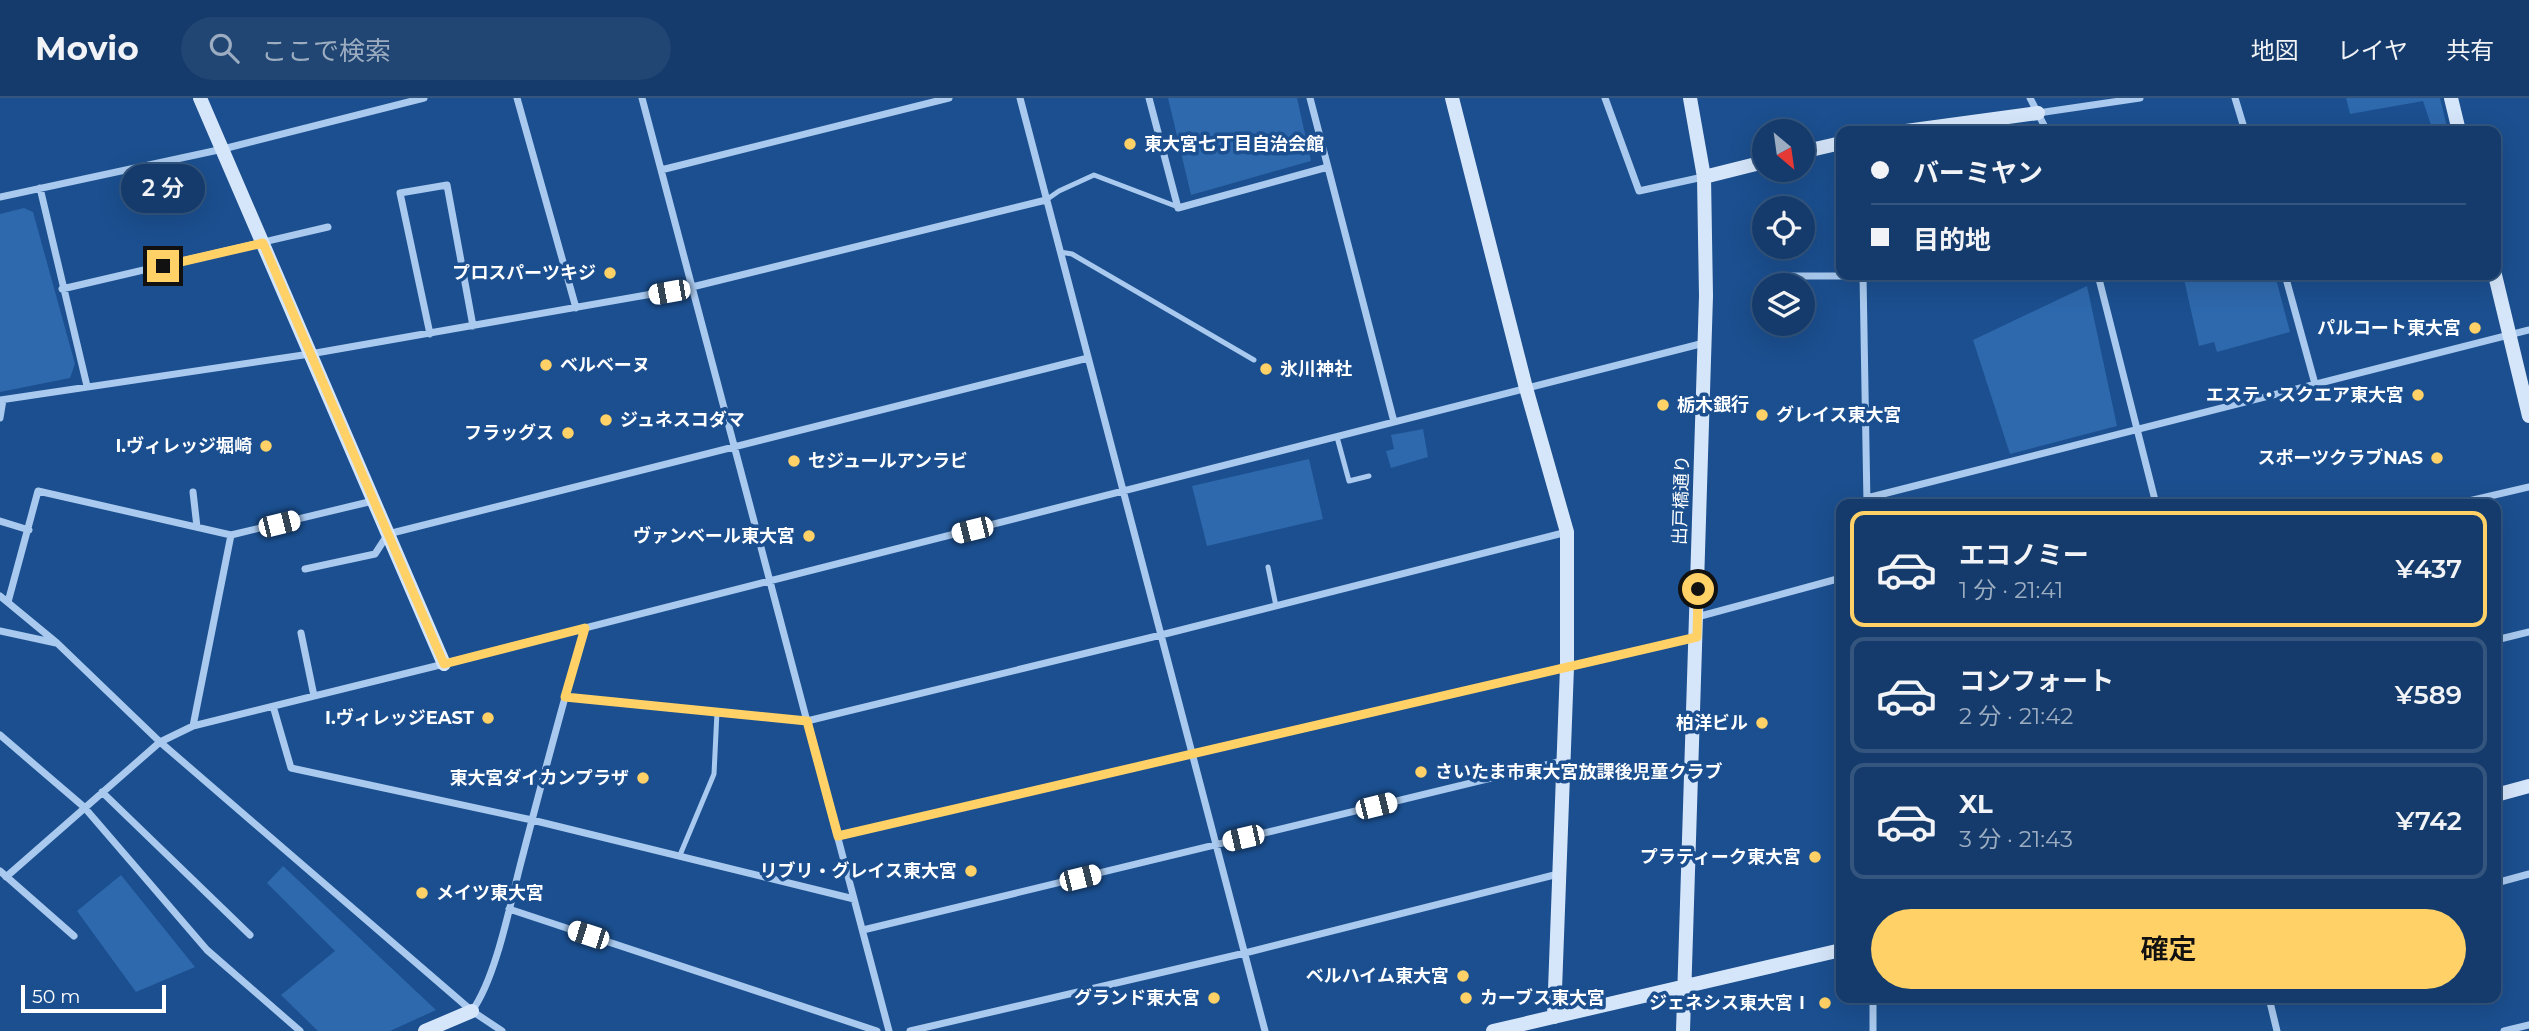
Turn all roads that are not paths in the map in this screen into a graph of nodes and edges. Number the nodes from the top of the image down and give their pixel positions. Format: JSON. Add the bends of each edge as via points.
{"nodes":[{"id":1,"x":200,"y":98,"type":"edge"},
{"id":2,"x":424,"y":98,"type":"edge"},
{"id":3,"x":517,"y":98,"type":"edge"},
{"id":4,"x":642,"y":98,"type":"edge"},
{"id":5,"x":949,"y":98,"type":"edge"},
{"id":6,"x":1020,"y":98,"type":"edge"},
{"id":7,"x":1149,"y":98,"type":"edge"},
{"id":8,"x":1310,"y":98,"type":"edge"},
{"id":9,"x":1452,"y":98,"type":"edge"},
{"id":10,"x":1605,"y":98,"type":"edge"},
{"id":11,"x":1690,"y":98,"type":"edge"},
{"id":12,"x":2030,"y":98,"type":"edge"},
{"id":13,"x":2140,"y":98,"type":"edge"},
{"id":14,"x":2235,"y":98,"type":"edge"},
{"id":15,"x":2451,"y":98,"type":"edge"},
{"id":16,"x":2038,"y":113,"type":"junction"},
{"id":17,"x":1943,"y":126,"type":"edge"},
{"id":18,"x":2044,"y":126,"type":"edge"},
{"id":19,"x":2243,"y":126,"type":"edge"},
{"id":20,"x":2458,"y":126,"type":"edge"},
{"id":21,"x":1836,"y":143,"type":"edge"},
{"id":22,"x":223,"y":149,"type":"junction"},
{"id":23,"x":1815,"y":149,"type":"edge"},
{"id":24,"x":1752,"y":165,"type":"edge"},
{"id":25,"x":1328,"y":167,"type":"junction"},
{"id":26,"x":661,"y":170,"type":"junction"},
{"id":27,"x":1704,"y":177,"type":"junction"},
{"id":28,"x":40,"y":188,"type":"junction"},
{"id":29,"x":0,"y":197,"type":"edge"},
{"id":30,"x":1046,"y":200,"type":"junction"},
{"id":31,"x":1178,"y":208,"type":"junction"},
{"id":32,"x":328,"y":227,"type":"dead end"},
{"id":33,"x":263,"y":243,"type":"junction"},
{"id":34,"x":1060,"y":252,"type":"junction"},
{"id":35,"x":1815,"y":276,"type":"edge"},
{"id":36,"x":1836,"y":276,"type":"edge"},
{"id":37,"x":1863,"y":280,"type":"edge"},
{"id":38,"x":2099,"y":280,"type":"edge"},
{"id":39,"x":2286,"y":280,"type":"edge"},
{"id":40,"x":2497,"y":280,"type":"edge"},
{"id":41,"x":692,"y":287,"type":"junction"},
{"id":42,"x":62,"y":289,"type":"junction"},
{"id":43,"x":576,"y":308,"type":"junction"},
{"id":44,"x":474,"y":326,"type":"junction"},
{"id":45,"x":2529,"y":330,"type":"edge"},
{"id":46,"x":430,"y":334,"type":"junction"},
{"id":47,"x":2511,"y":335,"type":"junction"},
{"id":48,"x":1704,"y":343,"type":"junction"},
{"id":49,"x":310,"y":354,"type":"junction"},
{"id":50,"x":1088,"y":358,"type":"junction"},
{"id":51,"x":1254,"y":360,"type":"dead end"},
{"id":52,"x":2315,"y":384,"type":"junction"},
{"id":53,"x":87,"y":386,"type":"junction"},
{"id":54,"x":1526,"y":388,"type":"junction"},
{"id":55,"x":1,"y":400,"type":"edge"},
{"id":56,"x":2529,"y":416,"type":"edge"},
{"id":57,"x":0,"y":418,"type":"edge"},
{"id":58,"x":1394,"y":422,"type":"junction"},
{"id":59,"x":2138,"y":429,"type":"junction"},
{"id":60,"x":1337,"y":437,"type":"junction"},
{"id":61,"x":734,"y":447,"type":"junction"},
{"id":62,"x":1369,"y":476,"type":"dead end"},
{"id":63,"x":2529,"y":486,"type":"edge"},
{"id":64,"x":1123,"y":491,"type":"junction"},
{"id":65,"x":193,"y":492,"type":"dead end"},
{"id":66,"x":1867,"y":499,"type":"edge"},
{"id":67,"x":1875,"y":499,"type":"edge"},
{"id":68,"x":2155,"y":499,"type":"edge"},
{"id":69,"x":2476,"y":499,"type":"edge"},
{"id":70,"x":374,"y":500,"type":"junction"},
{"id":71,"x":0,"y":521,"type":"edge"},
{"id":72,"x":197,"y":527,"type":"junction"},
{"id":73,"x":29,"y":530,"type":"junction"},
{"id":74,"x":1567,"y":532,"type":"junction"},
{"id":75,"x":388,"y":534,"type":"junction"},
{"id":76,"x":231,"y":535,"type":"junction"},
{"id":77,"x":1268,"y":567,"type":"dead end"},
{"id":78,"x":305,"y":569,"type":"dead end"},
{"id":79,"x":1836,"y":579,"type":"edge"},
{"id":80,"x":770,"y":581,"type":"junction"},
{"id":81,"x":0,"y":596,"type":"edge"},
{"id":82,"x":8,"y":602,"type":"junction"},
{"id":83,"x":1276,"y":606,"type":"junction"},
{"id":84,"x":1697,"y":617,"type":"junction"},
{"id":85,"x":585,"y":628,"type":"junction"},
{"id":86,"x":0,"y":631,"type":"edge"},
{"id":87,"x":2529,"y":632,"type":"edge"},
{"id":88,"x":301,"y":633,"type":"dead end"},
{"id":89,"x":1161,"y":635,"type":"junction"},
{"id":90,"x":1697,"y":637,"type":"junction"},
{"id":91,"x":2501,"y":639,"type":"edge"},
{"id":92,"x":57,"y":643,"type":"junction"},
{"id":93,"x":444,"y":664,"type":"junction"},
{"id":94,"x":1567,"y":667,"type":"junction"},
{"id":95,"x":314,"y":696,"type":"junction"},
{"id":96,"x":565,"y":697,"type":"junction"},
{"id":97,"x":273,"y":706,"type":"junction"},
{"id":98,"x":717,"y":712,"type":"junction"},
{"id":99,"x":807,"y":721,"type":"junction"},
{"id":100,"x":192,"y":726,"type":"junction"},
{"id":101,"x":0,"y":735,"type":"edge"},
{"id":102,"x":160,"y":742,"type":"junction"},
{"id":103,"x":1192,"y":754,"type":"junction"},
{"id":104,"x":1562,"y":761,"type":"junction"},
{"id":105,"x":2529,"y":786,"type":"edge"},
{"id":106,"x":102,"y":792,"type":"junction"},
{"id":107,"x":2501,"y":794,"type":"edge"},
{"id":108,"x":84,"y":807,"type":"junction"},
{"id":109,"x":533,"y":820,"type":"junction"},
{"id":110,"x":838,"y":836,"type":"junction"},
{"id":111,"x":1216,"y":845,"type":"junction"},
{"id":112,"x":680,"y":856,"type":"junction"},
{"id":113,"x":3,"y":874,"type":"edge"},
{"id":114,"x":1559,"y":874,"type":"junction"},
{"id":115,"x":2529,"y":874,"type":"edge"},
{"id":116,"x":2501,"y":882,"type":"edge"},
{"id":117,"x":854,"y":899,"type":"junction"},
{"id":118,"x":509,"y":909,"type":"junction"},
{"id":119,"x":863,"y":930,"type":"junction"},
{"id":120,"x":74,"y":936,"type":"dead end"},
{"id":121,"x":250,"y":936,"type":"dead end"},
{"id":122,"x":1836,"y":951,"type":"edge"},
{"id":123,"x":1245,"y":953,"type":"junction"},
{"id":124,"x":1684,"y":988,"type":"junction"},
{"id":125,"x":1873,"y":1003,"type":"edge"},
{"id":126,"x":2270,"y":1003,"type":"edge"},
{"id":127,"x":472,"y":1011,"type":"junction"},
{"id":128,"x":1554,"y":1017,"type":"junction"},
{"id":129,"x":2529,"y":1025,"type":"edge"},
{"id":130,"x":300,"y":1031,"type":"edge"},
{"id":131,"x":425,"y":1031,"type":"edge"},
{"id":132,"x":502,"y":1031,"type":"edge"},
{"id":133,"x":877,"y":1031,"type":"edge"},
{"id":134,"x":890,"y":1031,"type":"edge"},
{"id":135,"x":910,"y":1031,"type":"edge"},
{"id":136,"x":1265,"y":1031,"type":"edge"},
{"id":137,"x":1493,"y":1031,"type":"edge"},
{"id":138,"x":1683,"y":1031,"type":"edge"},
{"id":139,"x":1873,"y":1031,"type":"edge"},
{"id":140,"x":2277,"y":1031,"type":"edge"},
{"id":141,"x":2504,"y":1031,"type":"edge"}],
"edges":[{"from":1,"to":22,"type":"street"},
{"from":2,"to":22,"type":"street"},
{"from":3,"to":43,"type":"street"},
{"from":4,"to":26,"type":"street"},
{"from":5,"to":26,"type":"street"},
{"from":6,"to":30,"type":"street"},
{"from":7,"to":31,"type":"street"},
{"from":8,"to":25,"type":"street"},
{"from":9,"to":54,"type":"street"},
{"from":10,"to":27,"type":"street","via":[[1639,191]]},
{"from":11,"to":27,"type":"street","name":"出戸橋通り"},
{"from":12,"to":16,"type":"street"},
{"from":13,"to":16,"type":"street"},
{"from":14,"to":19,"type":"street"},
{"from":15,"to":20,"type":"street"},
{"from":16,"to":17,"type":"street"},
{"from":16,"to":18,"type":"street"},
{"from":21,"to":23,"type":"street"},
{"from":22,"to":28,"type":"street"},
{"from":22,"to":33,"type":"street"},
{"from":24,"to":27,"type":"street"},
{"from":25,"to":31,"type":"street"},
{"from":25,"to":58,"type":"street"},
{"from":26,"to":41,"type":"street"},
{"from":27,"to":48,"type":"street","name":"出戸橋通り"},
{"from":28,"to":29,"type":"street"},
{"from":28,"to":42,"type":"street"},
{"from":30,"to":31,"type":"lane","via":[[1094,175]]},
{"from":30,"to":34,"type":"street"},
{"from":30,"to":41,"type":"street"},
{"from":32,"to":33,"type":"street"},
{"from":33,"to":42,"type":"street"},
{"from":33,"to":49,"type":"street"},
{"from":34,"to":50,"type":"street"},
{"from":34,"to":51,"type":"lane","via":[[1072,254]]},
{"from":35,"to":36,"type":"street"},
{"from":37,"to":66,"type":"street"},
{"from":38,"to":59,"type":"street"},
{"from":39,"to":52,"type":"street"},
{"from":40,"to":47,"type":"street"},
{"from":41,"to":43,"type":"street"},
{"from":41,"to":61,"type":"street"},
{"from":42,"to":53,"type":"street"},
{"from":43,"to":44,"type":"street"},
{"from":44,"to":46,"type":"street"},
{"from":44,"to":46,"type":"street","via":[[447,185],[400,192]]},
{"from":45,"to":47,"type":"street"},
{"from":46,"to":49,"type":"street"},
{"from":47,"to":52,"type":"street"},
{"from":47,"to":56,"type":"street"},
{"from":48,"to":54,"type":"street"},
{"from":48,"to":84,"type":"street","name":"出戸橋通り"},
{"from":49,"to":53,"type":"street"},
{"from":49,"to":70,"type":"street"},
{"from":50,"to":61,"type":"street"},
{"from":50,"to":64,"type":"street"},
{"from":52,"to":59,"type":"street"},
{"from":53,"to":55,"type":"street"},
{"from":54,"to":58,"type":"street"},
{"from":54,"to":74,"type":"street"},
{"from":55,"to":57,"type":"street"},
{"from":58,"to":60,"type":"street"},
{"from":59,"to":67,"type":"street"},
{"from":59,"to":68,"type":"street"},
{"from":60,"to":62,"type":"lane","via":[[1349,481]]},
{"from":60,"to":64,"type":"street"},
{"from":61,"to":75,"type":"street"},
{"from":61,"to":80,"type":"street"},
{"from":63,"to":69,"type":"street"},
{"from":64,"to":80,"type":"street"},
{"from":64,"to":89,"type":"street"},
{"from":65,"to":72,"type":"street"},
{"from":70,"to":75,"type":"street"},
{"from":70,"to":76,"type":"street"},
{"from":71,"to":73,"type":"street"},
{"from":72,"to":73,"type":"street","via":[[38,491]]},
{"from":72,"to":76,"type":"street"},
{"from":73,"to":82,"type":"street"},
{"from":74,"to":83,"type":"street"},
{"from":74,"to":94,"type":"street"},
{"from":75,"to":78,"type":"street","via":[[376,554]]},
{"from":75,"to":93,"type":"street"},
{"from":76,"to":100,"type":"street"},
{"from":77,"to":83,"type":"lane"},
{"from":79,"to":84,"type":"street"},
{"from":80,"to":85,"type":"street"},
{"from":80,"to":99,"type":"street"},
{"from":81,"to":82,"type":"street"},
{"from":82,"to":92,"type":"street"},
{"from":83,"to":89,"type":"street"},
{"from":84,"to":90,"type":"street","name":"出戸橋通り"},
{"from":85,"to":93,"type":"street"},
{"from":85,"to":96,"type":"street"},
{"from":86,"to":92,"type":"street"},
{"from":87,"to":91,"type":"street"},
{"from":88,"to":95,"type":"street"},
{"from":89,"to":99,"type":"street"},
{"from":89,"to":103,"type":"street"},
{"from":90,"to":94,"type":"street"},
{"from":90,"to":124,"type":"street","name":"出戸橋通り"},
{"from":92,"to":102,"type":"street"},
{"from":93,"to":95,"type":"street"},
{"from":94,"to":103,"type":"street"},
{"from":94,"to":104,"type":"street"},
{"from":95,"to":97,"type":"street"},
{"from":96,"to":98,"type":"street"},
{"from":96,"to":109,"type":"street"},
{"from":97,"to":100,"type":"street"},
{"from":97,"to":109,"type":"street","via":[[291,768]]},
{"from":98,"to":99,"type":"street"},
{"from":98,"to":112,"type":"lane","via":[[714,774]]},
{"from":99,"to":110,"type":"street"},
{"from":100,"to":102,"type":"street"},
{"from":101,"to":108,"type":"street"},
{"from":102,"to":106,"type":"street"},
{"from":102,"to":127,"type":"street"},
{"from":103,"to":110,"type":"street"},
{"from":103,"to":111,"type":"street"},
{"from":104,"to":111,"type":"street"},
{"from":104,"to":114,"type":"street"},
{"from":105,"to":107,"type":"street"},
{"from":106,"to":108,"type":"street"},
{"from":106,"to":121,"type":"street"},
{"from":108,"to":113,"type":"street"},
{"from":108,"to":130,"type":"street","via":[[207,950]]},
{"from":109,"to":112,"type":"street"},
{"from":109,"to":118,"type":"street"},
{"from":110,"to":117,"type":"street"},
{"from":111,"to":119,"type":"street"},
{"from":111,"to":123,"type":"street"},
{"from":112,"to":117,"type":"street"},
{"from":113,"to":120,"type":"street"},
{"from":114,"to":123,"type":"street"},
{"from":114,"to":128,"type":"street"},
{"from":115,"to":116,"type":"street"},
{"from":117,"to":119,"type":"street"},
{"from":118,"to":127,"type":"street","via":[[484,995]]},
{"from":118,"to":133,"type":"street"},
{"from":119,"to":134,"type":"street"},
{"from":122,"to":124,"type":"street"},
{"from":123,"to":135,"type":"street"},
{"from":123,"to":136,"type":"street"},
{"from":124,"to":128,"type":"street"},
{"from":124,"to":138,"type":"street","name":"出戸橋通り"},
{"from":125,"to":139,"type":"street"},
{"from":126,"to":140,"type":"street"},
{"from":127,"to":131,"type":"street"},
{"from":127,"to":132,"type":"street"},
{"from":128,"to":137,"type":"street"},
{"from":129,"to":141,"type":"street"}]}
